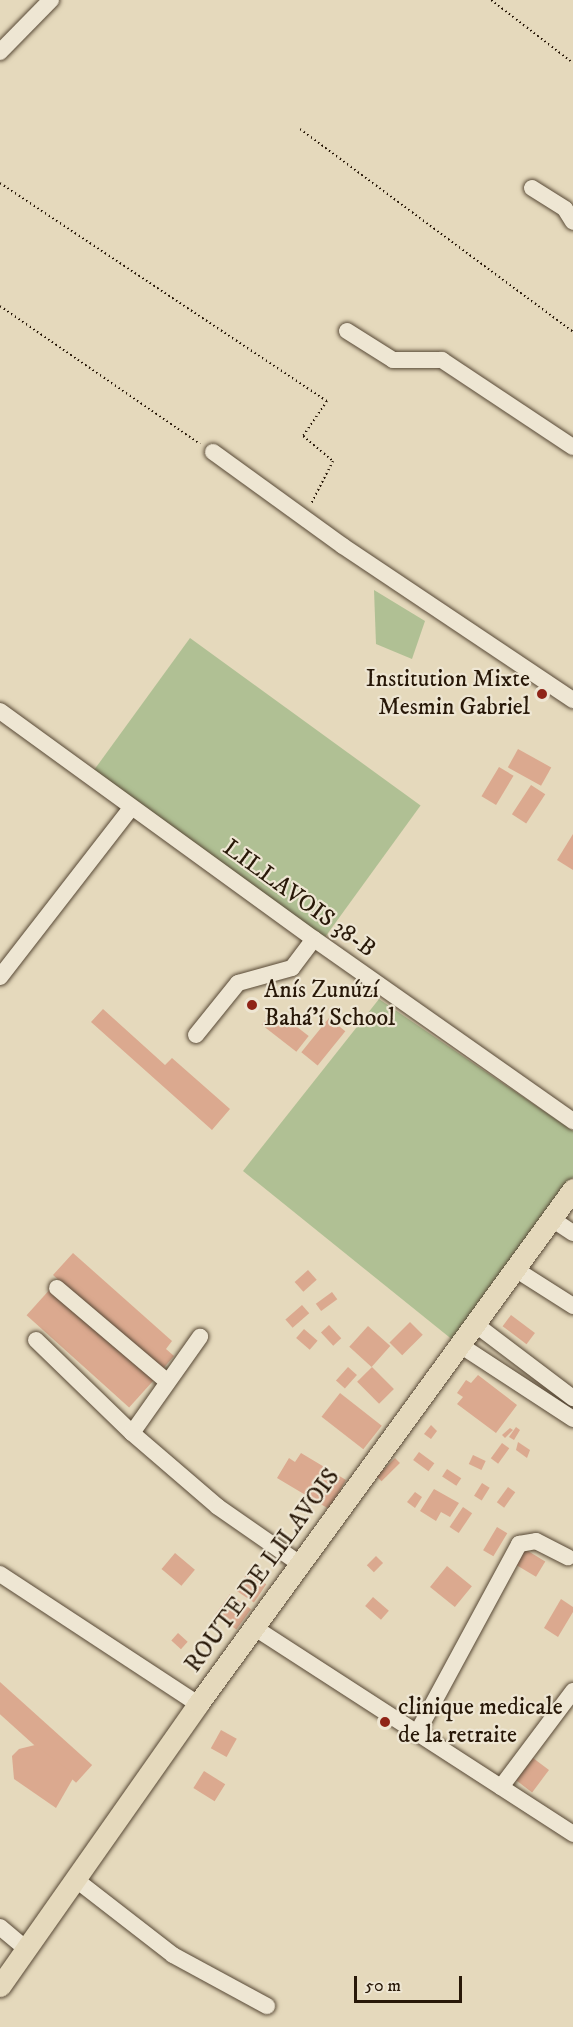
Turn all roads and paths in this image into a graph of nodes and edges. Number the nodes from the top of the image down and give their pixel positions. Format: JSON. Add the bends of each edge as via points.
{"nodes":[{"id":1,"x":51,"y":0,"type":"edge"},
{"id":2,"x":491,"y":0,"type":"edge"},
{"id":3,"x":0,"y":51,"type":"edge"},
{"id":4,"x":573,"y":63,"type":"edge"},
{"id":5,"x":300,"y":129,"type":"dead end"},
{"id":6,"x":0,"y":183,"type":"edge"},
{"id":7,"x":532,"y":188,"type":"dead end"},
{"id":8,"x":573,"y":222,"type":"edge"},
{"id":9,"x":0,"y":306,"type":"edge"},
{"id":10,"x":347,"y":331,"type":"dead end"},
{"id":11,"x":573,"y":332,"type":"edge"},
{"id":12,"x":573,"y":447,"type":"edge"},
{"id":13,"x":213,"y":452,"type":"joint"},
{"id":14,"x":304,"y":518,"type":"junction"},
{"id":15,"x":573,"y":700,"type":"edge"},
{"id":16,"x":0,"y":711,"type":"edge"},
{"id":17,"x":131,"y":808,"type":"junction"},
{"id":18,"x":314,"y":939,"type":"junction"},
{"id":19,"x":0,"y":976,"type":"edge"},
{"id":20,"x":196,"y":1035,"type":"dead end"},
{"id":21,"x":573,"y":1121,"type":"edge"},
{"id":22,"x":573,"y":1189,"type":"edge"},
{"id":23,"x":552,"y":1220,"type":"junction"},
{"id":24,"x":573,"y":1233,"type":"edge"},
{"id":25,"x":515,"y":1269,"type":"junction"},
{"id":26,"x":57,"y":1288,"type":"dead end"},
{"id":27,"x":573,"y":1306,"type":"edge"},
{"id":28,"x":475,"y":1324,"type":"junction"},
{"id":29,"x":200,"y":1337,"type":"dead end"},
{"id":30,"x":36,"y":1340,"type":"dead end"},
{"id":31,"x":460,"y":1345,"type":"junction"},
{"id":32,"x":168,"y":1382,"type":"junction"},
{"id":33,"x":573,"y":1398,"type":"edge"},
{"id":34,"x":573,"y":1419,"type":"edge"},
{"id":35,"x":132,"y":1433,"type":"junction"},
{"id":36,"x":568,"y":1557,"type":"dead end"},
{"id":37,"x":300,"y":1564,"type":"junction"},
{"id":38,"x":0,"y":1574,"type":"edge"},
{"id":39,"x":255,"y":1628,"type":"junction"},
{"id":40,"x":573,"y":1690,"type":"edge"},
{"id":41,"x":198,"y":1704,"type":"junction"},
{"id":42,"x":417,"y":1733,"type":"junction"},
{"id":43,"x":501,"y":1787,"type":"junction"},
{"id":44,"x":573,"y":1834,"type":"edge"},
{"id":45,"x":75,"y":1879,"type":"junction"},
{"id":46,"x":0,"y":1927,"type":"edge"},
{"id":47,"x":26,"y":1949,"type":"junction"},
{"id":48,"x":0,"y":1986,"type":"edge"},
{"id":49,"x":267,"y":2006,"type":"dead end"}],
"edges":[{"from":1,"to":3,"type":"street"},
{"from":2,"to":4,"type":"path"},
{"from":5,"to":11,"type":"path"},
{"from":6,"to":14,"type":"path","via":[[327,401],[303,436],[333,461]]},
{"from":7,"to":8,"type":"street","via":[[565,209]]},
{"from":9,"to":13,"type":"path"},
{"from":10,"to":12,"type":"street","via":[[393,360],[442,360]]},
{"from":13,"to":14,"type":"street"},
{"from":14,"to":15,"type":"street"},
{"from":16,"to":17,"type":"street","name":"LILLAVOIS 38-B"},
{"from":17,"to":18,"type":"street","name":"LILLAVOIS 38-B"},
{"from":17,"to":19,"type":"street"},
{"from":18,"to":20,"type":"street","via":[[292,968],[238,983]]},
{"from":18,"to":21,"type":"street","name":"LILLAVOIS 38-B"},
{"from":22,"to":23,"type":"main road","name":"ROUTE DE LILAVOIS"},
{"from":23,"to":24,"type":"street"},
{"from":23,"to":25,"type":"main road","name":"ROUTE DE LILAVOIS"},
{"from":25,"to":27,"type":"street"},
{"from":25,"to":28,"type":"main road","name":"ROUTE DE LILAVOIS"},
{"from":26,"to":32,"type":"street"},
{"from":28,"to":31,"type":"main road","name":"ROUTE DE LILAVOIS"},
{"from":28,"to":33,"type":"street"},
{"from":29,"to":32,"type":"street"},
{"from":30,"to":35,"type":"street"},
{"from":31,"to":34,"type":"street"},
{"from":31,"to":37,"type":"main road","name":"ROUTE DE LILAVOIS"},
{"from":32,"to":35,"type":"street"},
{"from":35,"to":37,"type":"street","via":[[218,1507]]},
{"from":36,"to":42,"type":"street","via":[[536,1541],[519,1544]]},
{"from":37,"to":39,"type":"main road","name":"ROUTE DE LILAVOIS"},
{"from":38,"to":41,"type":"street"},
{"from":39,"to":41,"type":"main road","name":"ROUTE DE LILAVOIS"},
{"from":39,"to":42,"type":"street"},
{"from":40,"to":43,"type":"street"},
{"from":41,"to":45,"type":"main road","name":"ROUTE DE LILAVOIS"},
{"from":42,"to":43,"type":"street"},
{"from":43,"to":44,"type":"street"},
{"from":45,"to":47,"type":"main road","name":"ROUTE DE LILAVOIS"},
{"from":45,"to":49,"type":"street","via":[[183,1961]]},
{"from":46,"to":47,"type":"street"},
{"from":47,"to":48,"type":"main road","name":"ROUTE DE LILAVOIS"}]}
